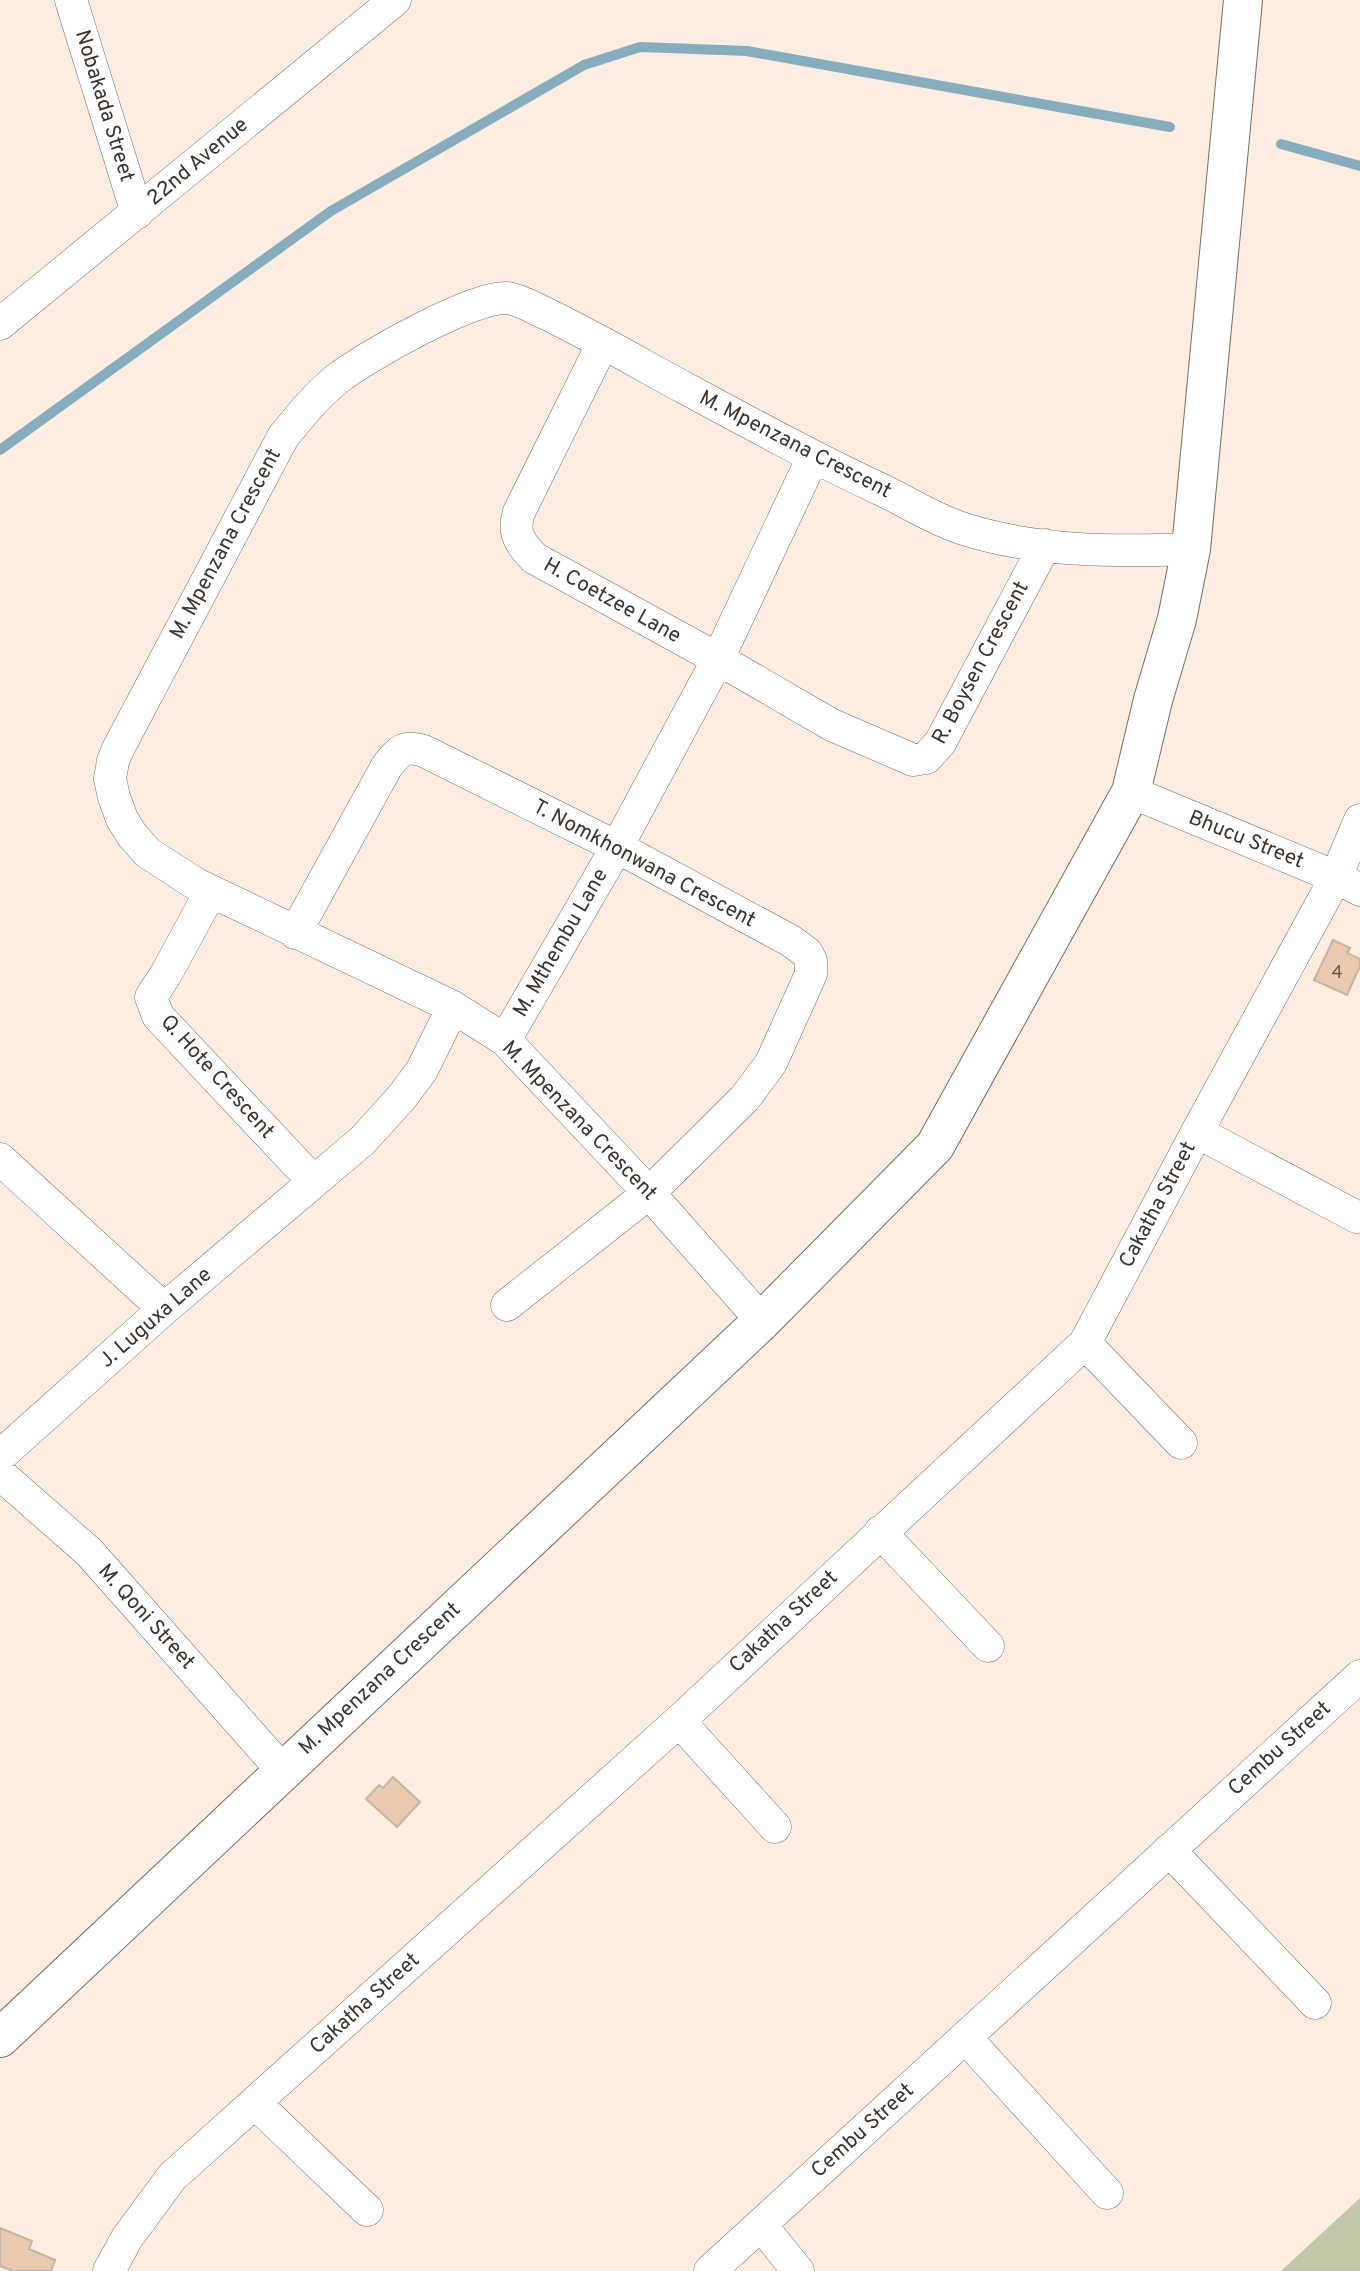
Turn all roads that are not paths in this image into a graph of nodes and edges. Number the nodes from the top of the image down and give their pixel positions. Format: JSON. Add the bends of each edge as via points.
{"nodes":[{"id":1,"x":71,"y":0,"type":"edge"},
{"id":2,"x":395,"y":0,"type":"edge"},
{"id":3,"x":1243,"y":0,"type":"edge"},
{"id":4,"x":137,"y":213,"type":"junction"},
{"id":5,"x":0,"y":324,"type":"edge"},
{"id":6,"x":603,"y":343,"type":"junction"},
{"id":7,"x":813,"y":457,"type":"junction"},
{"id":8,"x":1045,"y":545,"type":"junction"},
{"id":9,"x":1191,"y":548,"type":"junction"},
{"id":10,"x":718,"y":659,"type":"junction"},
{"id":11,"x":1131,"y":793,"type":"junction"},
{"id":12,"x":1360,"y":820,"type":"edge"},
{"id":13,"x":617,"y":847,"type":"junction"},
{"id":14,"x":1348,"y":884,"type":"edge"},
{"id":15,"x":211,"y":891,"type":"junction"},
{"id":16,"x":295,"y":933,"type":"junction"},
{"id":17,"x":453,"y":1007,"type":"junction"},
{"id":18,"x":505,"y":1040,"type":"junction"},
{"id":19,"x":1197,"y":1132,"type":"junction"},
{"id":20,"x":0,"y":1159,"type":"edge"},
{"id":21,"x":313,"y":1181,"type":"junction"},
{"id":22,"x":649,"y":1193,"type":"junction"},
{"id":23,"x":1357,"y":1217,"type":"dead end"},
{"id":24,"x":507,"y":1305,"type":"dead end"},
{"id":25,"x":164,"y":1309,"type":"junction"},
{"id":26,"x":762,"y":1321,"type":"junction"},
{"id":27,"x":1085,"y":1343,"type":"junction"},
{"id":28,"x":1181,"y":1443,"type":"dead end"},
{"id":29,"x":0,"y":1456,"type":"edge"},
{"id":30,"x":0,"y":1474,"type":"edge"},
{"id":31,"x":880,"y":1532,"type":"junction"},
{"id":32,"x":988,"y":1646,"type":"dead end"},
{"id":33,"x":1360,"y":1676,"type":"edge"},
{"id":34,"x":679,"y":1721,"type":"junction"},
{"id":35,"x":282,"y":1770,"type":"junction"},
{"id":36,"x":775,"y":1827,"type":"dead end"},
{"id":37,"x":1169,"y":1850,"type":"junction"},
{"id":38,"x":1315,"y":2003,"type":"dead end"},
{"id":39,"x":0,"y":2038,"type":"edge"},
{"id":40,"x":966,"y":2038,"type":"junction"},
{"id":41,"x":255,"y":2103,"type":"junction"},
{"id":42,"x":1107,"y":2193,"type":"dead end"},
{"id":43,"x":366,"y":2210,"type":"dead end"},
{"id":44,"x":761,"y":2225,"type":"junction"},
{"id":45,"x":109,"y":2271,"type":"edge"},
{"id":46,"x":710,"y":2271,"type":"edge"},
{"id":47,"x":798,"y":2271,"type":"edge"}],
"edges":[{"from":1,"to":4,"type":"street","name":"Nobakada Street"},
{"from":2,"to":4,"type":"street","name":"22nd Avenue"},
{"from":3,"to":9,"type":"main road","name":"M. Mpenzana Crescent"},
{"from":4,"to":5,"type":"street","name":"22nd Avenue"},
{"from":6,"to":7,"type":"street","name":"M. Mpenzana Crescent"},
{"from":6,"to":10,"type":"street","name":"H. Coetzee Lane","via":[[519,512],[514,525],[519,542],[534,558]]},
{"from":6,"to":15,"type":"street","name":"M. Mpenzana Crescent","via":[[524,303],[492,299],[405,338],[338,378],[283,437],[113,761],[110,779],[122,819],[148,853]]},
{"from":7,"to":8,"type":"street","name":"M. Mpenzana Crescent","via":[[959,527]]},
{"from":7,"to":10,"type":"street"},
{"from":8,"to":9,"type":"street","name":"M. Mpenzana Crescent","via":[[1138,551]]},
{"from":8,"to":10,"type":"street","name":"R. Boysen Crescent","via":[[940,743],[926,758],[913,760],[832,725]]},
{"from":9,"to":11,"type":"main road","name":"M. Mpenzana Crescent"},
{"from":10,"to":13,"type":"street"},
{"from":11,"to":14,"type":"street","name":"Bhucu Street"},
{"from":11,"to":26,"type":"main road","name":"M. Mpenzana Crescent","via":[[935,1146]]},
{"from":12,"to":14,"type":"street","name":"Cakatha Street"},
{"from":13,"to":16,"type":"street","name":"T. Nomkhonwana Crescent","via":[[424,751],[404,749],[387,766]]},
{"from":13,"to":18,"type":"street","name":"M. Mthembu Lane"},
{"from":13,"to":22,"type":"street","name":"T. Nomkhonwana Crescent","via":[[800,946],[811,961],[811,974],[771,1063],[745,1098]]},
{"from":14,"to":19,"type":"street","name":"Cakatha Street"},
{"from":15,"to":16,"type":"street","name":"M. Mpenzana Crescent"},
{"from":15,"to":21,"type":"street","name":"Q. Hote Crescent","via":[[151,997],[158,1016]]},
{"from":16,"to":17,"type":"street","name":"M. Mpenzana Crescent"},
{"from":17,"to":18,"type":"street","name":"M. Mpenzana Crescent"},
{"from":17,"to":21,"type":"street","name":"J. Luguxa Lane","via":[[422,1070],[402,1097],[362,1141]]},
{"from":18,"to":22,"type":"street","name":"M. Mpenzana Crescent"},
{"from":19,"to":23,"type":"street"},
{"from":19,"to":27,"type":"street","name":"Cakatha Street"},
{"from":20,"to":25,"type":"street"},
{"from":21,"to":25,"type":"street","name":"J. Luguxa Lane"},
{"from":22,"to":24,"type":"street"},
{"from":22,"to":26,"type":"street","name":"M. Mpenzana Crescent"},
{"from":25,"to":29,"type":"street","name":"J. Luguxa Lane"},
{"from":26,"to":35,"type":"main road","name":"M. Mpenzana Crescent"},
{"from":27,"to":28,"type":"street"},
{"from":27,"to":31,"type":"street","name":"Cakatha Street"},
{"from":30,"to":35,"type":"street","name":"M. Qoni Street","via":[[89,1552]]},
{"from":31,"to":32,"type":"street"},
{"from":31,"to":34,"type":"street","name":"Cakatha Street"},
{"from":33,"to":37,"type":"street","name":"Cembu Street"},
{"from":34,"to":36,"type":"street"},
{"from":34,"to":41,"type":"street","name":"Cakatha Street"},
{"from":35,"to":39,"type":"main road","name":"M. Mpenzana Crescent"},
{"from":37,"to":38,"type":"street"},
{"from":37,"to":40,"type":"street","name":"Cembu Street"},
{"from":40,"to":42,"type":"street"},
{"from":40,"to":44,"type":"street","name":"Cembu Street"},
{"from":41,"to":43,"type":"street"},
{"from":41,"to":45,"type":"street","name":"Cakatha Street","via":[[172,2177]]},
{"from":44,"to":46,"type":"street","name":"Cembu Street"},
{"from":44,"to":47,"type":"street"}]}
